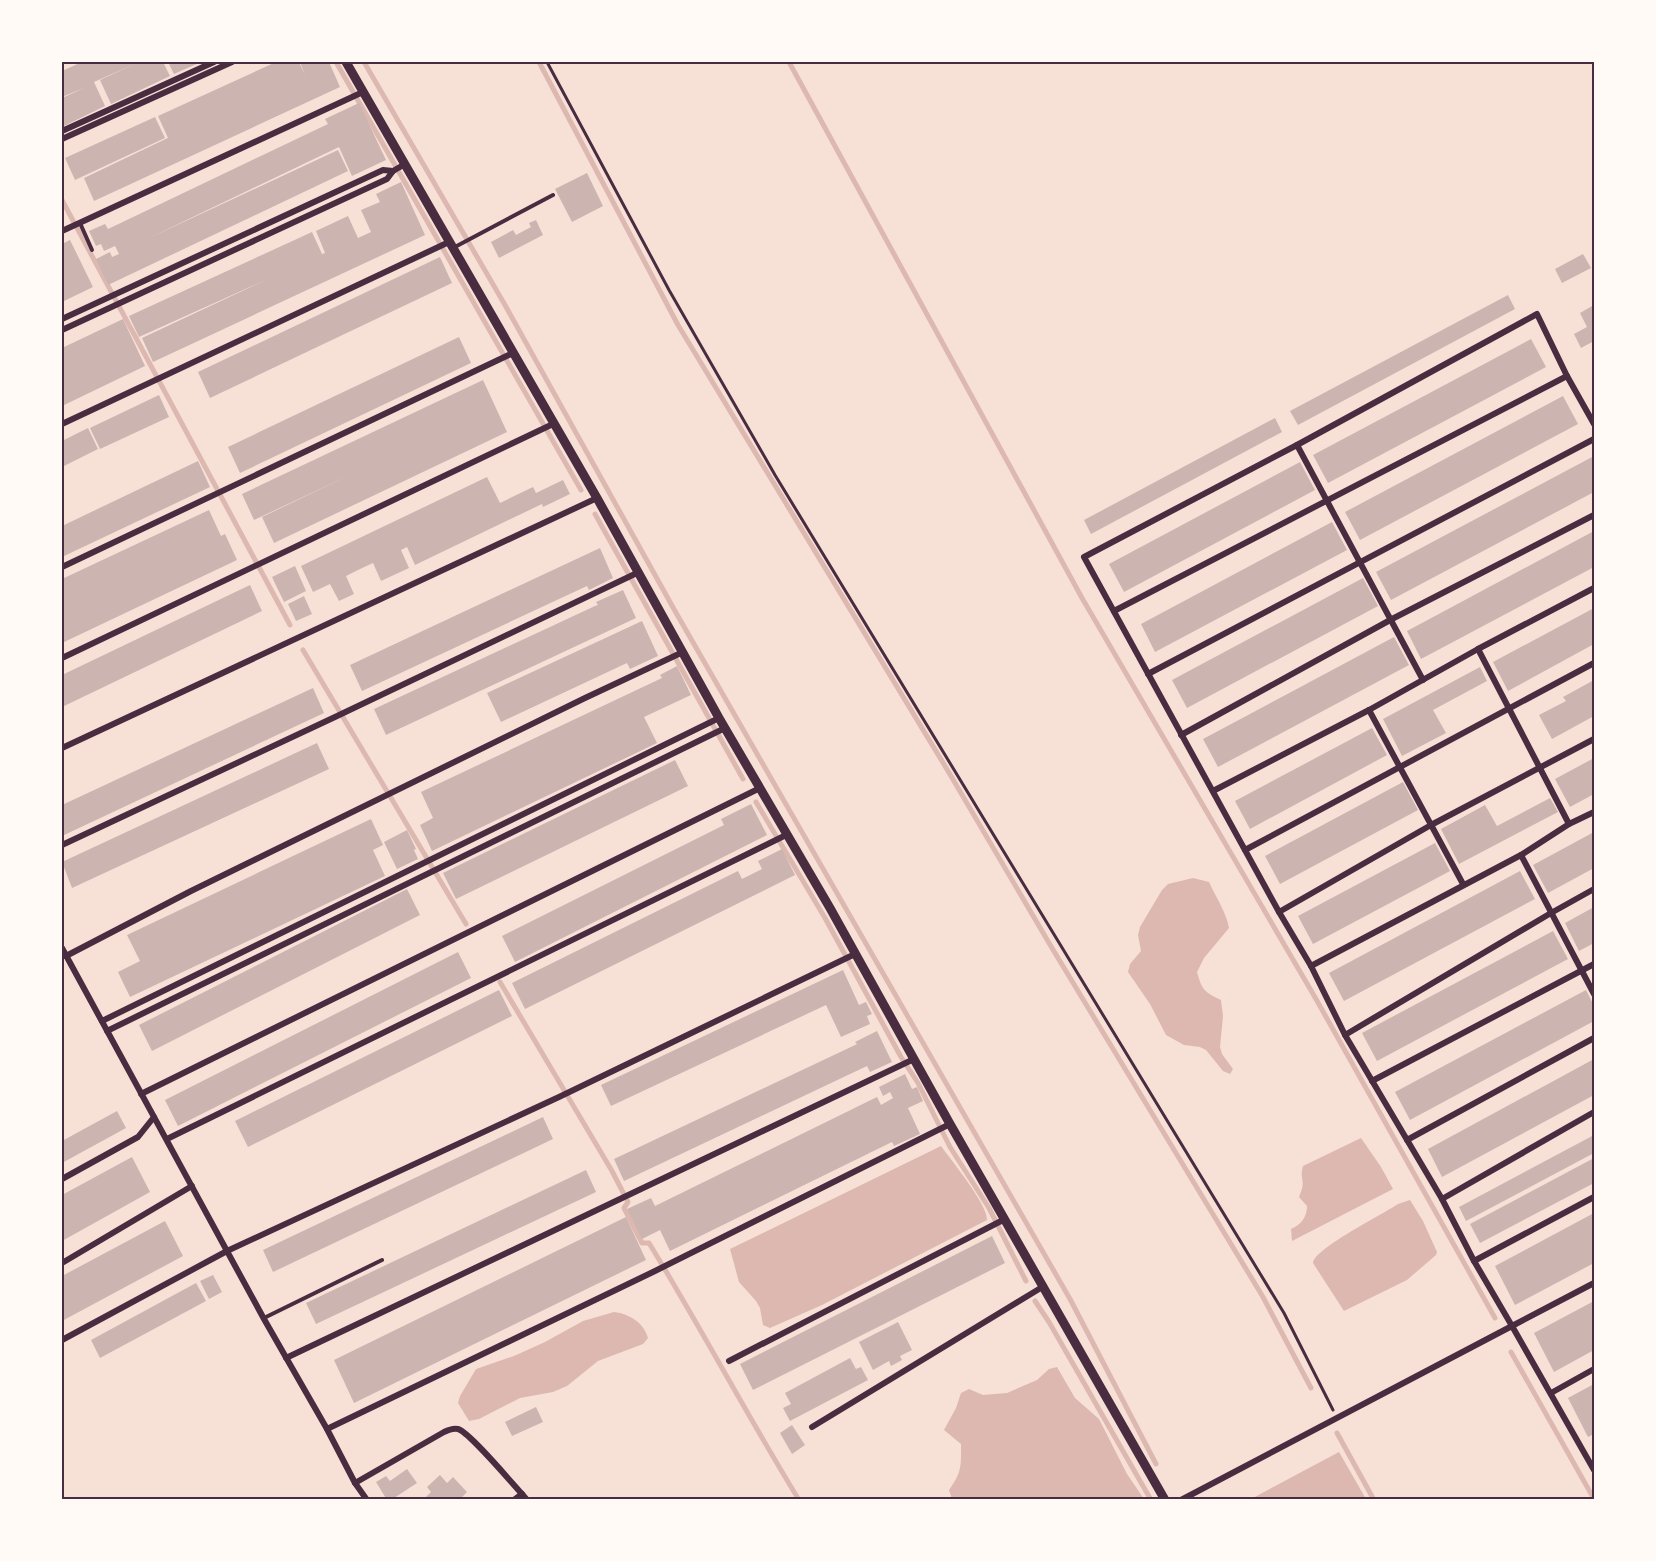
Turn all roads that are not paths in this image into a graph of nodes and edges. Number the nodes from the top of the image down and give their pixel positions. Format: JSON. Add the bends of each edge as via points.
{"nodes":[{"id":1,"x":214,"y":62,"type":"edge"},
{"id":2,"x":232,"y":62,"type":"edge"},
{"id":3,"x":346,"y":62,"type":"edge"},
{"id":4,"x":361,"y":93,"type":"junction"},
{"id":5,"x":62,"y":131,"type":"edge"},
{"id":6,"x":62,"y":139,"type":"edge"},
{"id":7,"x":398,"y":168,"type":"junction"},
{"id":8,"x":554,"y":195,"type":"dead end"},
{"id":9,"x":78,"y":223,"type":"junction"},
{"id":10,"x":62,"y":231,"type":"edge"},
{"id":11,"x":448,"y":245,"type":"junction"},
{"id":12,"x":93,"y":250,"type":"dead end"},
{"id":13,"x":62,"y":319,"type":"edge"},
{"id":14,"x":62,"y":330,"type":"edge"},
{"id":15,"x":511,"y":354,"type":"junction"},
{"id":16,"x":1567,"y":376,"type":"junction"},
{"id":17,"x":62,"y":424,"type":"edge"},
{"id":18,"x":1594,"y":424,"type":"edge"},
{"id":19,"x":551,"y":425,"type":"junction"},
{"id":20,"x":1594,"y":439,"type":"edge"},
{"id":21,"x":1297,"y":445,"type":"junction"},
{"id":22,"x":597,"y":498,"type":"junction"},
{"id":23,"x":1326,"y":501,"type":"junction"},
{"id":24,"x":1594,"y":515,"type":"edge"},
{"id":25,"x":1360,"y":561,"type":"junction"},
{"id":26,"x":62,"y":567,"type":"edge"},
{"id":27,"x":633,"y":575,"type":"junction"},
{"id":28,"x":1594,"y":588,"type":"edge"},
{"id":29,"x":1114,"y":611,"type":"junction"},
{"id":30,"x":1392,"y":619,"type":"junction"},
{"id":31,"x":1478,"y":649,"type":"junction"},
{"id":32,"x":680,"y":654,"type":"junction"},
{"id":33,"x":62,"y":658,"type":"edge"},
{"id":34,"x":1594,"y":663,"type":"edge"},
{"id":35,"x":1148,"y":674,"type":"junction"},
{"id":36,"x":1423,"y":680,"type":"junction"},
{"id":37,"x":1510,"y":709,"type":"junction"},
{"id":38,"x":1369,"y":710,"type":"junction"},
{"id":39,"x":716,"y":720,"type":"junction"},
{"id":40,"x":722,"y":729,"type":"junction"},
{"id":41,"x":1181,"y":735,"type":"junction"},
{"id":42,"x":1594,"y":739,"type":"edge"},
{"id":43,"x":62,"y":748,"type":"edge"},
{"id":44,"x":1400,"y":766,"type":"junction"},
{"id":45,"x":1540,"y":767,"type":"junction"},
{"id":46,"x":757,"y":790,"type":"junction"},
{"id":47,"x":1213,"y":791,"type":"junction"},
{"id":48,"x":1594,"y":812,"type":"edge"},
{"id":49,"x":1569,"y":824,"type":"junction"},
{"id":50,"x":1431,"y":825,"type":"junction"},
{"id":51,"x":780,"y":838,"type":"junction"},
{"id":52,"x":62,"y":845,"type":"edge"},
{"id":53,"x":1245,"y":850,"type":"junction"},
{"id":54,"x":1521,"y":855,"type":"junction"},
{"id":55,"x":1463,"y":884,"type":"junction"},
{"id":56,"x":1594,"y":889,"type":"edge"},
{"id":57,"x":1279,"y":912,"type":"junction"},
{"id":58,"x":1551,"y":913,"type":"junction"},
{"id":59,"x":62,"y":948,"type":"edge"},
{"id":60,"x":66,"y":956,"type":"junction"},
{"id":61,"x":852,"y":956,"type":"junction"},
{"id":62,"x":1594,"y":964,"type":"edge"},
{"id":63,"x":1311,"y":966,"type":"junction"},
{"id":64,"x":1582,"y":971,"type":"junction"},
{"id":65,"x":1594,"y":994,"type":"edge"},
{"id":66,"x":102,"y":1022,"type":"junction"},
{"id":67,"x":107,"y":1030,"type":"junction"},
{"id":68,"x":1345,"y":1035,"type":"junction"},
{"id":69,"x":1594,"y":1038,"type":"edge"},
{"id":70,"x":911,"y":1060,"type":"junction"},
{"id":71,"x":1372,"y":1081,"type":"junction"},
{"id":72,"x":141,"y":1094,"type":"junction"},
{"id":73,"x":1594,"y":1112,"type":"edge"},
{"id":74,"x":154,"y":1117,"type":"junction"},
{"id":75,"x":947,"y":1125,"type":"junction"},
{"id":76,"x":167,"y":1139,"type":"junction"},
{"id":77,"x":1407,"y":1140,"type":"junction"},
{"id":78,"x":62,"y":1179,"type":"edge"},
{"id":79,"x":192,"y":1186,"type":"junction"},
{"id":80,"x":1594,"y":1197,"type":"edge"},
{"id":81,"x":1442,"y":1199,"type":"junction"},
{"id":82,"x":1003,"y":1220,"type":"junction"},
{"id":83,"x":227,"y":1251,"type":"junction"},
{"id":84,"x":382,"y":1260,"type":"dead end"},
{"id":85,"x":1474,"y":1261,"type":"junction"},
{"id":86,"x":62,"y":1263,"type":"edge"},
{"id":87,"x":1594,"y":1283,"type":"edge"},
{"id":88,"x":1044,"y":1286,"type":"junction"},
{"id":89,"x":264,"y":1319,"type":"junction"},
{"id":90,"x":1512,"y":1326,"type":"junction"},
{"id":91,"x":62,"y":1340,"type":"edge"},
{"id":92,"x":286,"y":1358,"type":"junction"},
{"id":93,"x":729,"y":1360,"type":"dead end"},
{"id":94,"x":1594,"y":1369,"type":"edge"},
{"id":95,"x":1551,"y":1393,"type":"junction"},
{"id":96,"x":812,"y":1427,"type":"dead end"},
{"id":97,"x":327,"y":1429,"type":"junction"},
{"id":98,"x":1594,"y":1453,"type":"edge"},
{"id":99,"x":1587,"y":1457,"type":"junction"},
{"id":100,"x":1594,"y":1470,"type":"edge"},
{"id":101,"x":355,"y":1483,"type":"junction"},
{"id":102,"x":524,"y":1497,"type":"edge"},
{"id":103,"x":368,"y":1500,"type":"edge"},
{"id":104,"x":514,"y":1500,"type":"edge"},
{"id":105,"x":1166,"y":1500,"type":"edge"},
{"id":106,"x":1181,"y":1500,"type":"edge"}],
"edges":[{"from":1,"to":5,"type":"street"},
{"from":2,"to":6,"type":"street"},
{"from":3,"to":4,"type":"street"},
{"from":4,"to":7,"type":"street"},
{"from":4,"to":9,"type":"street"},
{"from":7,"to":11,"type":"street"},
{"from":7,"to":13,"type":"street","via":[[383,170]]},
{"from":7,"to":14,"type":"street","via":[[387,179]]},
{"from":8,"to":11,"type":"lane","via":[[468,242]]},
{"from":9,"to":10,"type":"street"},
{"from":9,"to":12,"type":"lane"},
{"from":11,"to":15,"type":"street"},
{"from":11,"to":17,"type":"street"},
{"from":15,"to":19,"type":"street"},
{"from":15,"to":26,"type":"street"},
{"from":16,"to":18,"type":"street"},
{"from":16,"to":21,"type":"street","via":[[1537,314]]},
{"from":16,"to":23,"type":"street"},
{"from":19,"to":22,"type":"street"},
{"from":19,"to":33,"type":"street"},
{"from":20,"to":25,"type":"street"},
{"from":21,"to":23,"type":"street"},
{"from":21,"to":29,"type":"street","via":[[1084,557]]},
{"from":22,"to":27,"type":"street"},
{"from":22,"to":43,"type":"street"},
{"from":23,"to":25,"type":"street"},
{"from":23,"to":29,"type":"street"},
{"from":24,"to":30,"type":"street"},
{"from":25,"to":30,"type":"street"},
{"from":25,"to":35,"type":"street"},
{"from":27,"to":32,"type":"street"},
{"from":27,"to":52,"type":"street"},
{"from":28,"to":31,"type":"street"},
{"from":29,"to":35,"type":"street"},
{"from":30,"to":36,"type":"street"},
{"from":30,"to":41,"type":"street"},
{"from":31,"to":36,"type":"street"},
{"from":31,"to":37,"type":"street"},
{"from":32,"to":39,"type":"street"},
{"from":32,"to":60,"type":"street","via":[[191,891]]},
{"from":34,"to":37,"type":"street"},
{"from":35,"to":41,"type":"street"},
{"from":36,"to":38,"type":"street"},
{"from":37,"to":44,"type":"street"},
{"from":37,"to":45,"type":"street"},
{"from":38,"to":44,"type":"street"},
{"from":38,"to":47,"type":"street"},
{"from":39,"to":40,"type":"street"},
{"from":39,"to":66,"type":"street"},
{"from":40,"to":46,"type":"street"},
{"from":40,"to":67,"type":"street"},
{"from":41,"to":47,"type":"street"},
{"from":42,"to":45,"type":"street"},
{"from":44,"to":50,"type":"street"},
{"from":44,"to":53,"type":"street"},
{"from":45,"to":49,"type":"street"},
{"from":45,"to":50,"type":"street"},
{"from":46,"to":51,"type":"street"},
{"from":46,"to":72,"type":"street"},
{"from":47,"to":53,"type":"street"},
{"from":48,"to":49,"type":"street"},
{"from":49,"to":54,"type":"street"},
{"from":50,"to":55,"type":"street"},
{"from":50,"to":57,"type":"street"},
{"from":51,"to":61,"type":"street","via":[[830,908]]},
{"from":51,"to":76,"type":"street"},
{"from":53,"to":57,"type":"street"},
{"from":54,"to":55,"type":"street"},
{"from":54,"to":58,"type":"street"},
{"from":55,"to":63,"type":"street"},
{"from":56,"to":58,"type":"street"},
{"from":57,"to":63,"type":"street"},
{"from":58,"to":64,"type":"street"},
{"from":58,"to":68,"type":"street"},
{"from":59,"to":60,"type":"street"},
{"from":60,"to":66,"type":"street"},
{"from":61,"to":70,"type":"street"},
{"from":61,"to":83,"type":"street"},
{"from":62,"to":64,"type":"street"},
{"from":63,"to":68,"type":"street"},
{"from":64,"to":65,"type":"street"},
{"from":64,"to":71,"type":"street"},
{"from":66,"to":67,"type":"street"},
{"from":67,"to":72,"type":"street"},
{"from":68,"to":71,"type":"street"},
{"from":69,"to":77,"type":"street"},
{"from":70,"to":75,"type":"street"},
{"from":70,"to":92,"type":"street"},
{"from":71,"to":77,"type":"street"},
{"from":72,"to":74,"type":"street"},
{"from":73,"to":81,"type":"street"},
{"from":74,"to":76,"type":"street"},
{"from":74,"to":78,"type":"street","via":[[138,1137]]},
{"from":75,"to":82,"type":"street"},
{"from":75,"to":97,"type":"street"},
{"from":76,"to":79,"type":"street"},
{"from":77,"to":81,"type":"street"},
{"from":79,"to":83,"type":"street"},
{"from":79,"to":86,"type":"street"},
{"from":80,"to":85,"type":"street"},
{"from":81,"to":85,"type":"street"},
{"from":82,"to":88,"type":"street"},
{"from":82,"to":93,"type":"street"},
{"from":83,"to":89,"type":"street"},
{"from":83,"to":91,"type":"street"},
{"from":84,"to":89,"type":"lane"},
{"from":85,"to":90,"type":"street"},
{"from":87,"to":90,"type":"street"},
{"from":88,"to":96,"type":"street"},
{"from":88,"to":105,"type":"street"},
{"from":89,"to":92,"type":"street"},
{"from":90,"to":95,"type":"street"},
{"from":90,"to":106,"type":"street"},
{"from":92,"to":97,"type":"street"},
{"from":94,"to":95,"type":"street"},
{"from":95,"to":99,"type":"street"},
{"from":97,"to":101,"type":"street"},
{"from":98,"to":99,"type":"street"},
{"from":99,"to":100,"type":"street"},
{"from":101,"to":102,"type":"street","via":[[444,1432],[458,1429],[470,1437]]},
{"from":101,"to":103,"type":"street"},
{"from":102,"to":104,"type":"street"}]}
